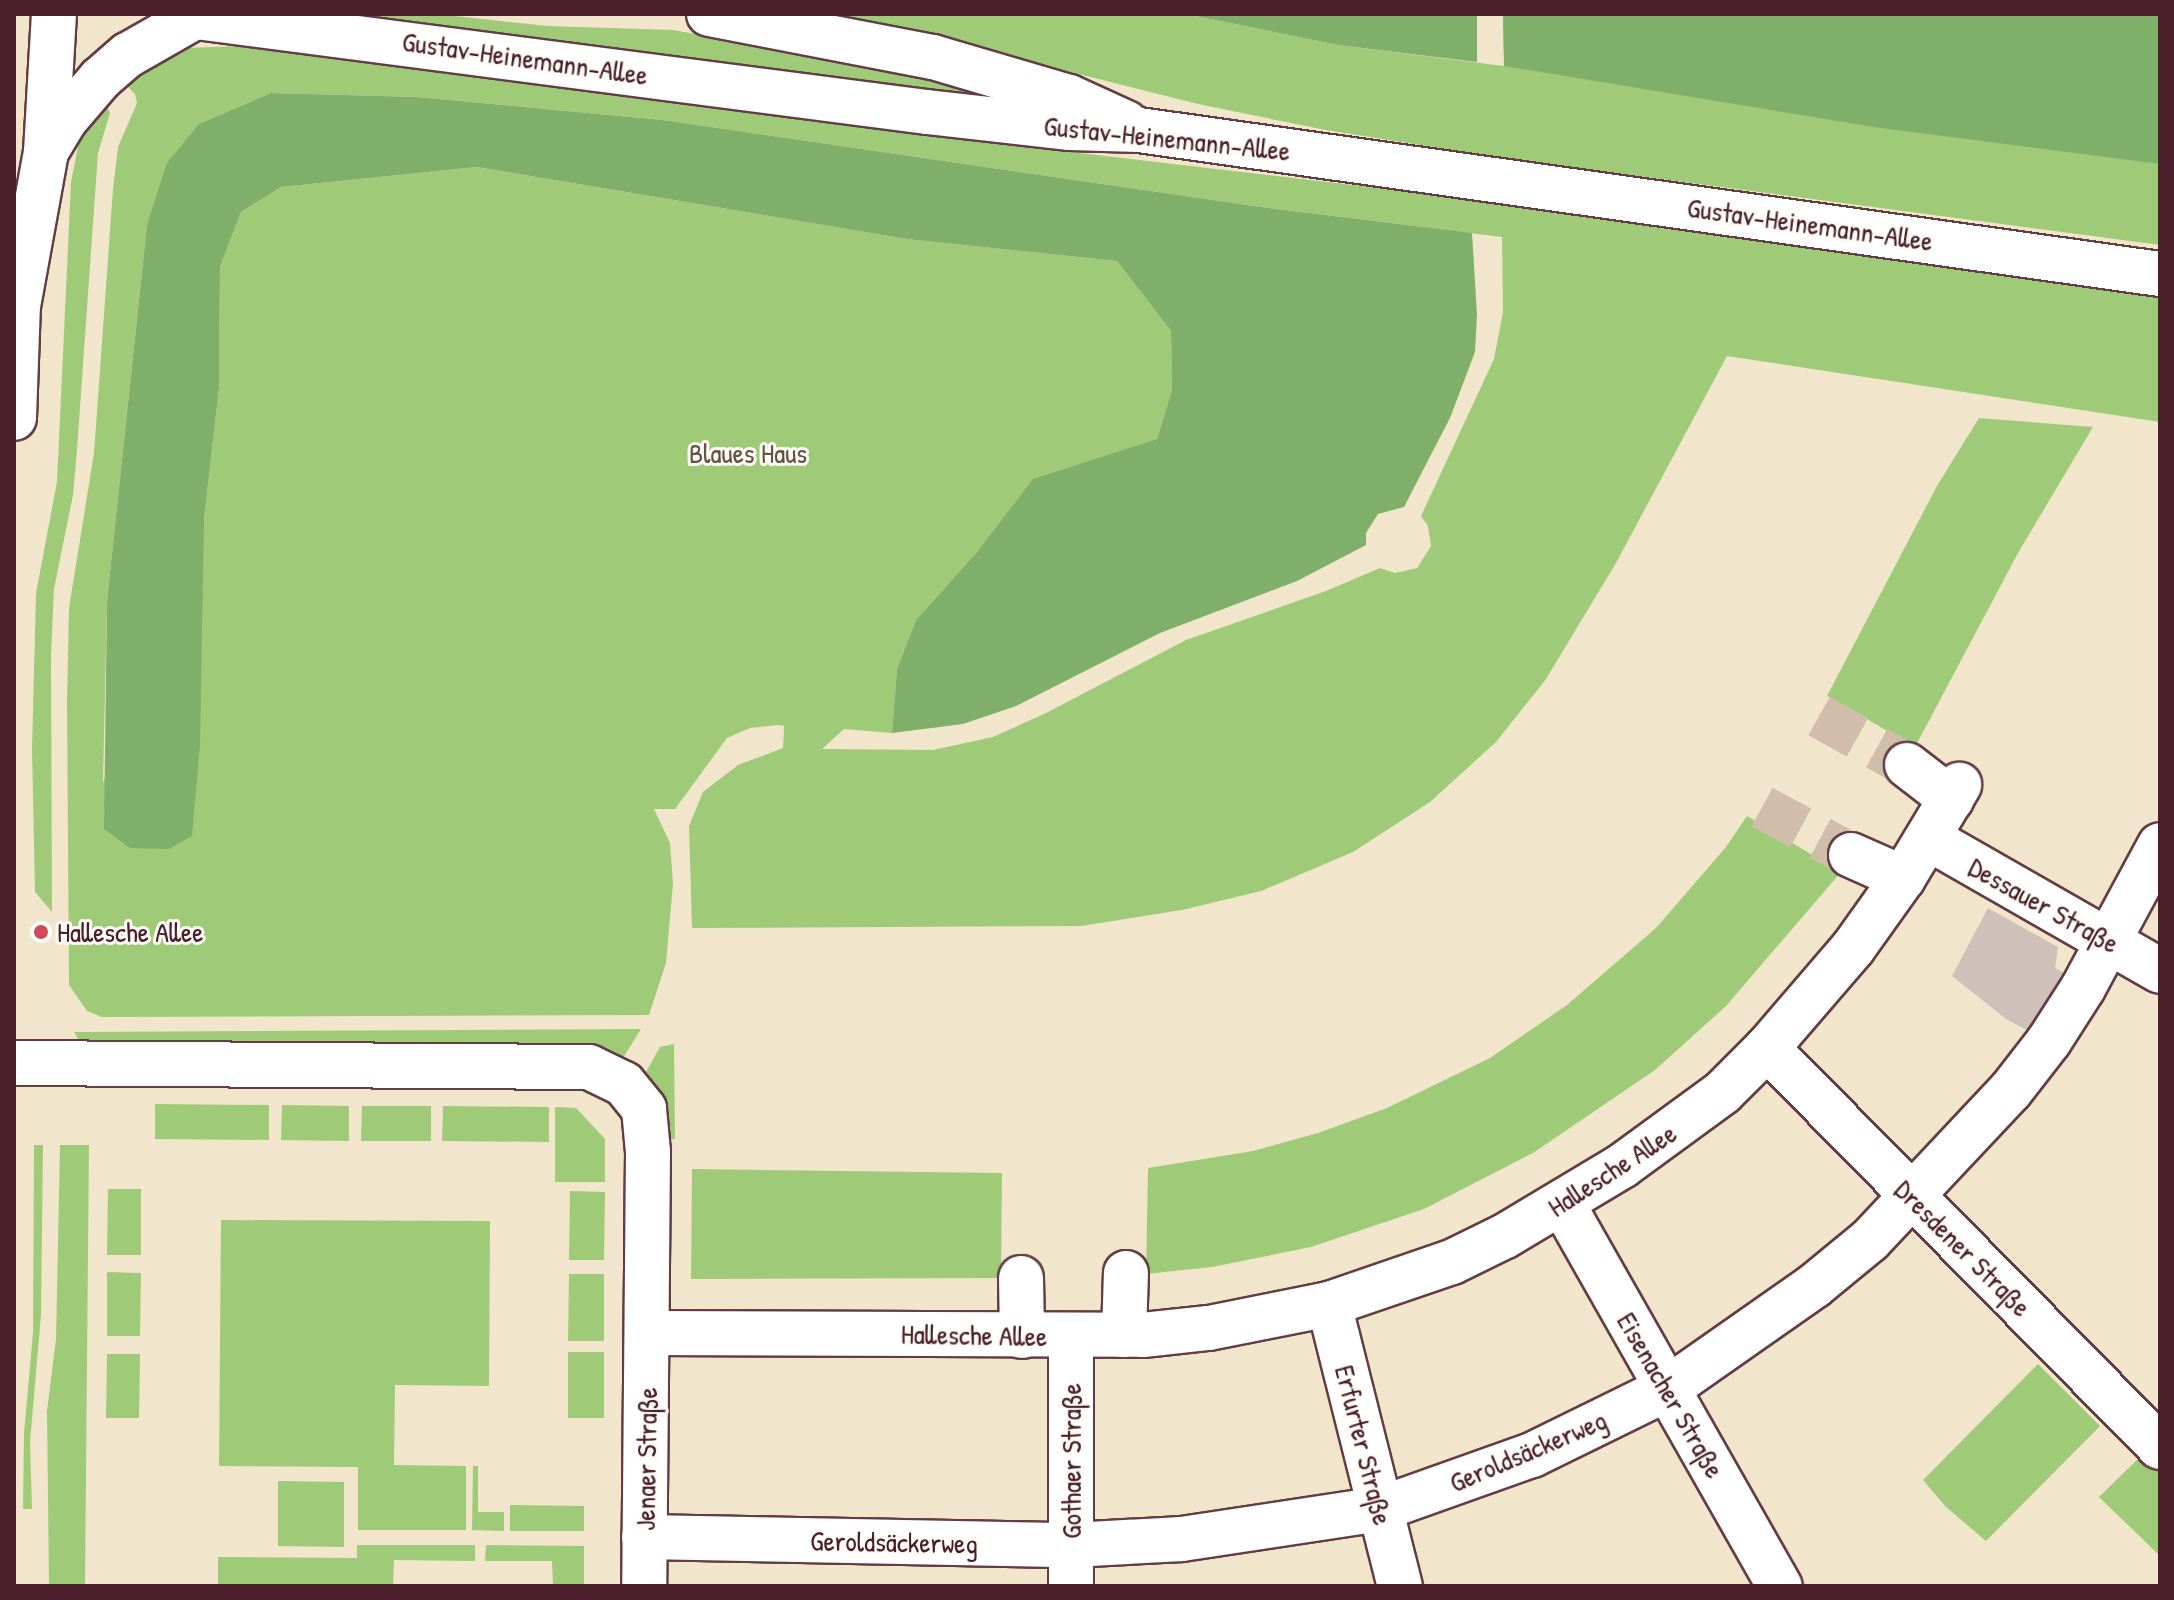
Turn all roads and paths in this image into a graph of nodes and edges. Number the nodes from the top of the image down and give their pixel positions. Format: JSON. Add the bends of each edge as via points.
{"nodes":[{"id":1,"x":54,"y":14,"type":"edge"},
{"id":2,"x":709,"y":14,"type":"edge"},
{"id":3,"x":184,"y":15,"type":"edge"},
{"id":4,"x":1139,"y":130,"type":"junction"},
{"id":5,"x":46,"y":152,"type":"junction"},
{"id":6,"x":2160,"y":274,"type":"edge"},
{"id":7,"x":16,"y":300,"type":"edge"},
{"id":8,"x":14,"y":418,"type":"edge"},
{"id":9,"x":1907,"y":765,"type":"tunnel mouth"},
{"id":10,"x":1928,"y":838,"type":"junction"},
{"id":11,"x":2160,"y":845,"type":"edge"},
{"id":12,"x":1851,"y":855,"type":"tunnel mouth"},
{"id":13,"x":1903,"y":878,"type":"junction"},
{"id":14,"x":2108,"y":942,"type":"junction"},
{"id":15,"x":2160,"y":971,"type":"edge"},
{"id":16,"x":1767,"y":1048,"type":"junction"},
{"id":17,"x":14,"y":1063,"type":"edge"},
{"id":18,"x":1914,"y":1197,"type":"junction"},
{"id":19,"x":1562,"y":1203,"type":"junction"},
{"id":20,"x":1126,"y":1273,"type":"dead end"},
{"id":21,"x":1021,"y":1278,"type":"dead end"},
{"id":22,"x":1329,"y":1304,"type":"junction"},
{"id":23,"x":648,"y":1333,"type":"junction"},
{"id":24,"x":1124,"y":1335,"type":"junction"},
{"id":25,"x":1022,"y":1336,"type":"junction"},
{"id":26,"x":1071,"y":1336,"type":"junction"},
{"id":27,"x":1667,"y":1389,"type":"junction"},
{"id":28,"x":2157,"y":1437,"type":"edge"},
{"id":29,"x":1380,"y":1509,"type":"junction"},
{"id":30,"x":644,"y":1537,"type":"junction"},
{"id":31,"x":1071,"y":1566,"type":"edge"},
{"id":32,"x":644,"y":1586,"type":"edge"},
{"id":33,"x":1400,"y":1586,"type":"edge"},
{"id":34,"x":1780,"y":1586,"type":"edge"}],
"edges":[{"from":1,"to":5,"type":"street"},
{"from":2,"to":4,"type":"street","via":[[933,57],[1069,97]]},
{"from":3,"to":4,"type":"street","name":"Gustav-Heinemann-Allee","via":[[927,112]]},
{"from":3,"to":5,"type":"street","via":[[100,79]]},
{"from":4,"to":6,"type":"street","name":"Gustav-Heinemann-Allee"},
{"from":5,"to":7,"type":"street"},
{"from":7,"to":8,"type":"street"},
{"from":9,"to":10,"type":"street","name":"Hallesche Allee","via":[[1955,792]]},
{"from":10,"to":13,"type":"street","name":"Hallesche Allee"},
{"from":10,"to":14,"type":"street","name":"Dessauer Straße"},
{"from":11,"to":14,"type":"street","name":"Geroldsäckerweg"},
{"from":12,"to":13,"type":"street"},
{"from":13,"to":16,"type":"street","name":"Hallesche Allee","via":[[1853,948]]},
{"from":14,"to":15,"type":"street","name":"Dessauer Straße"},
{"from":14,"to":18,"type":"street","name":"Geroldsäckerweg","via":[[2021,1078]]},
{"from":16,"to":18,"type":"street","name":"Dresdener Straße"},
{"from":16,"to":19,"type":"street","name":"Hallesche Allee","via":[[1676,1129]]},
{"from":17,"to":23,"type":"street","via":[[589,1067],[624,1084],[644,1109]]},
{"from":18,"to":27,"type":"street","name":"Geroldsäckerweg","via":[[1814,1286]]},
{"from":18,"to":28,"type":"street","name":"Dresdener Straße"},
{"from":19,"to":22,"type":"street","name":"Hallesche Allee","via":[[1452,1262]]},
{"from":19,"to":27,"type":"street","name":"Eisenacher Straße"},
{"from":20,"to":24,"type":"street"},
{"from":21,"to":25,"type":"street"},
{"from":22,"to":24,"type":"street","name":"Hallesche Allee","via":[[1209,1328]]},
{"from":22,"to":29,"type":"street","name":"Erfurter Straße"},
{"from":23,"to":25,"type":"street","name":"Hallesche Allee"},
{"from":23,"to":30,"type":"street","name":"Jenaer Straße"},
{"from":24,"to":26,"type":"street","name":"Hallesche Allee"},
{"from":25,"to":26,"type":"street","name":"Hallesche Allee"},
{"from":26,"to":31,"type":"street","name":"Gothaer Straße"},
{"from":27,"to":29,"type":"street","name":"Geroldsäckerweg","via":[[1532,1455]]},
{"from":27,"to":34,"type":"street","name":"Eisenacher Straße"},
{"from":29,"to":31,"type":"street","name":"Geroldsäckerweg","via":[[1182,1539]]},
{"from":29,"to":33,"type":"street","name":"Erfurter Straße"},
{"from":30,"to":31,"type":"street","name":"Geroldsäckerweg"},
{"from":30,"to":32,"type":"street","name":"Jenaer Straße"}]}
